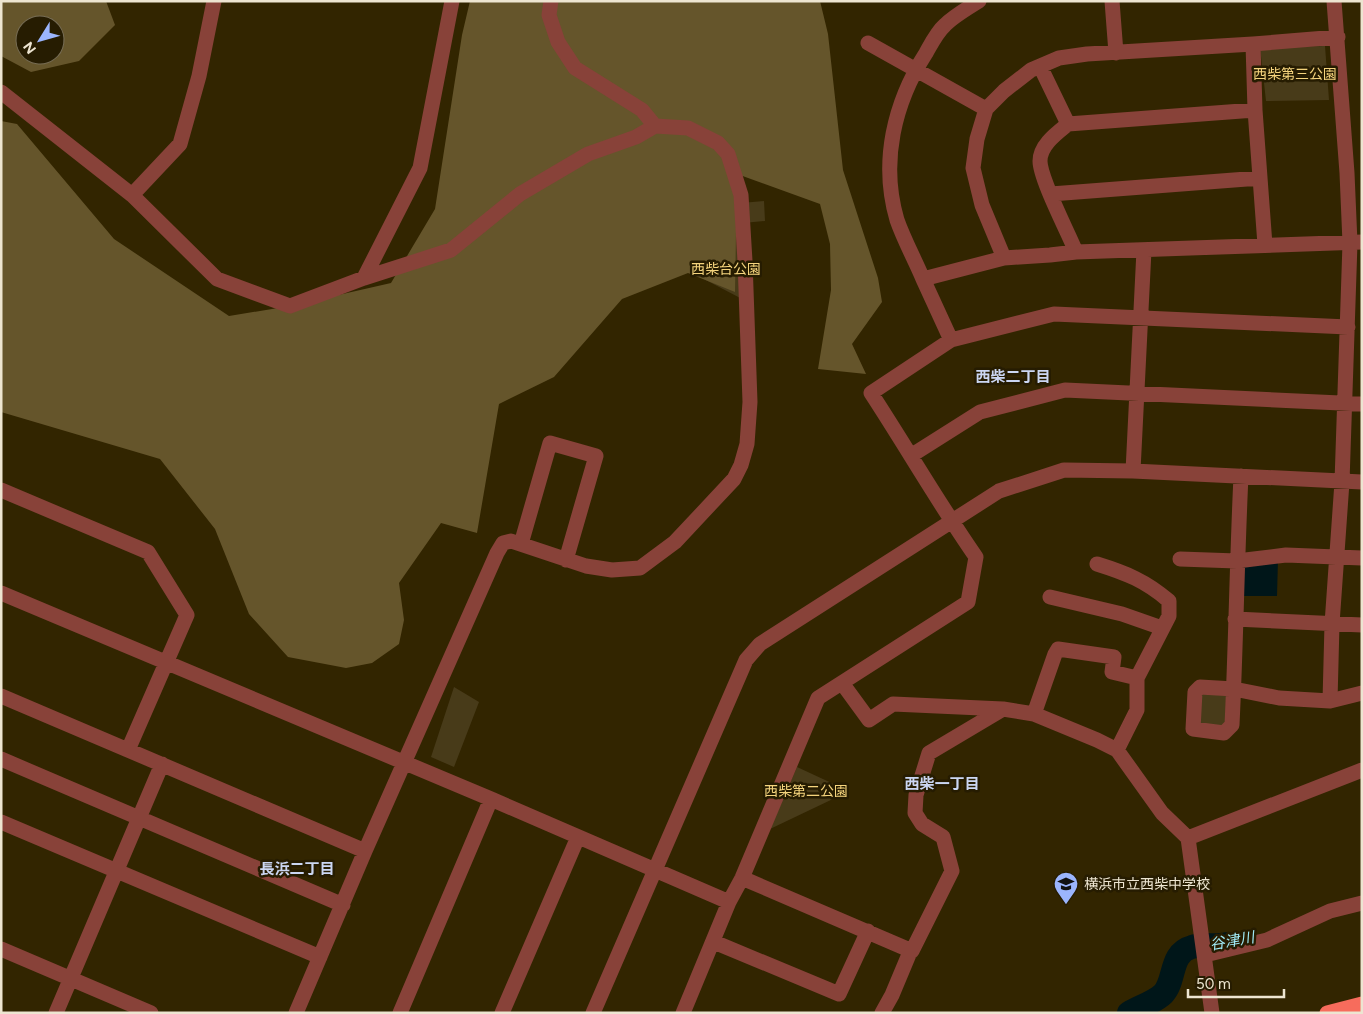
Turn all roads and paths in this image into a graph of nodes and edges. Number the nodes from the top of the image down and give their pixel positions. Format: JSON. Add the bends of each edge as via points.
{"nodes":[{"id":1,"x":214,"y":1,"type":"edge"},
{"id":2,"x":452,"y":1,"type":"edge"},
{"id":3,"x":550,"y":1,"type":"edge"},
{"id":4,"x":979,"y":1,"type":"edge"},
{"id":5,"x":1112,"y":1,"type":"edge"},
{"id":6,"x":1334,"y":1,"type":"edge"},
{"id":7,"x":1338,"y":37,"type":"junction"},
{"id":8,"x":868,"y":43,"type":"dead end"},
{"id":9,"x":1253,"y":44,"type":"junction"},
{"id":10,"x":1116,"y":53,"type":"junction"},
{"id":11,"x":1040,"y":66,"type":"junction"},
{"id":12,"x":915,"y":70,"type":"junction"},
{"id":13,"x":1,"y":92,"type":"edge"},
{"id":14,"x":986,"y":109,"type":"junction"},
{"id":15,"x":1255,"y":110,"type":"junction"},
{"id":16,"x":1068,"y":124,"type":"junction"},
{"id":17,"x":655,"y":126,"type":"junction"},
{"id":18,"x":1355,"y":172,"type":"edge"},
{"id":19,"x":1260,"y":178,"type":"junction"},
{"id":20,"x":1050,"y":194,"type":"junction"},
{"id":21,"x":132,"y":195,"type":"junction"},
{"id":22,"x":1356,"y":242,"type":"edge"},
{"id":23,"x":1266,"y":245,"type":"junction"},
{"id":24,"x":1144,"y":250,"type":"junction"},
{"id":25,"x":1076,"y":252,"type":"junction"},
{"id":26,"x":1004,"y":258,"type":"junction"},
{"id":27,"x":364,"y":278,"type":"junction"},
{"id":28,"x":923,"y":279,"type":"junction"},
{"id":29,"x":1140,"y":317,"type":"junction"},
{"id":30,"x":1348,"y":327,"type":"junction"},
{"id":31,"x":951,"y":340,"type":"junction"},
{"id":32,"x":1136,"y":393,"type":"junction"},
{"id":33,"x":1344,"y":403,"type":"junction"},
{"id":34,"x":1362,"y":404,"type":"edge"},
{"id":35,"x":912,"y":455,"type":"junction"},
{"id":36,"x":1133,"y":471,"type":"junction"},
{"id":37,"x":1241,"y":476,"type":"junction"},
{"id":38,"x":1342,"y":482,"type":"junction"},
{"id":39,"x":1362,"y":482,"type":"edge"},
{"id":40,"x":1,"y":490,"type":"edge"},
{"id":41,"x":952,"y":521,"type":"junction"},
{"id":42,"x":521,"y":544,"type":"junction"},
{"id":43,"x":1336,"y":557,"type":"junction"},
{"id":44,"x":1362,"y":558,"type":"edge"},
{"id":45,"x":1180,"y":559,"type":"dead end"},
{"id":46,"x":566,"y":560,"type":"junction"},
{"id":47,"x":1236,"y":561,"type":"junction"},
{"id":48,"x":1097,"y":564,"type":"dead end"},
{"id":49,"x":1,"y":593,"type":"edge"},
{"id":50,"x":1050,"y":597,"type":"dead end"},
{"id":51,"x":1235,"y":619,"type":"junction"},
{"id":52,"x":1332,"y":624,"type":"junction"},
{"id":53,"x":1362,"y":625,"type":"edge"},
{"id":54,"x":1162,"y":628,"type":"junction"},
{"id":55,"x":166,"y":663,"type":"junction"},
{"id":56,"x":1137,"y":678,"type":"junction"},
{"id":57,"x":842,"y":683,"type":"junction"},
{"id":58,"x":1362,"y":693,"type":"edge"},
{"id":59,"x":1,"y":696,"type":"edge"},
{"id":60,"x":1330,"y":701,"type":"junction"},
{"id":61,"x":1003,"y":709,"type":"junction"},
{"id":62,"x":1034,"y":714,"type":"junction"},
{"id":63,"x":128,"y":750,"type":"junction"},
{"id":64,"x":1117,"y":750,"type":"junction"},
{"id":65,"x":1,"y":759,"type":"edge"},
{"id":66,"x":162,"y":764,"type":"junction"},
{"id":67,"x":404,"y":764,"type":"junction"},
{"id":68,"x":1362,"y":770,"type":"edge"},
{"id":69,"x":491,"y":799,"type":"junction"},
{"id":70,"x":140,"y":818,"type":"junction"},
{"id":71,"x":1,"y":822,"type":"edge"},
{"id":72,"x":578,"y":837,"type":"junction"},
{"id":73,"x":1188,"y":838,"type":"junction"},
{"id":74,"x":365,"y":851,"type":"junction"},
{"id":75,"x":654,"y":869,"type":"junction"},
{"id":76,"x":117,"y":871,"type":"junction"},
{"id":77,"x":742,"y":878,"type":"junction"},
{"id":78,"x":729,"y":902,"type":"junction"},
{"id":79,"x":1362,"y":903,"type":"edge"},
{"id":80,"x":343,"y":906,"type":"junction"},
{"id":81,"x":868,"y":931,"type":"junction"},
{"id":82,"x":714,"y":942,"type":"junction"},
{"id":83,"x":1,"y":949,"type":"edge"},
{"id":84,"x":912,"y":951,"type":"junction"},
{"id":85,"x":1205,"y":956,"type":"junction"},
{"id":86,"x":320,"y":957,"type":"junction"},
{"id":87,"x":70,"y":979,"type":"junction"},
{"id":88,"x":1362,"y":1004,"type":"edge"},
{"id":89,"x":56,"y":1013,"type":"edge"},
{"id":90,"x":151,"y":1013,"type":"edge"},
{"id":91,"x":296,"y":1013,"type":"edge"},
{"id":92,"x":400,"y":1013,"type":"edge"},
{"id":93,"x":502,"y":1013,"type":"edge"},
{"id":94,"x":593,"y":1013,"type":"edge"},
{"id":95,"x":683,"y":1013,"type":"edge"},
{"id":96,"x":882,"y":1013,"type":"edge"},
{"id":97,"x":1212,"y":1013,"type":"edge"},
{"id":98,"x":1327,"y":1013,"type":"edge"}],
"edges":[{"from":1,"to":21,"type":"street","via":[[199,76],[180,144]]},
{"from":2,"to":27,"type":"street","via":[[420,168]]},
{"from":3,"to":17,"type":"street","via":[[549,15],[558,42],[575,68],[642,110]]},
{"from":4,"to":12,"type":"street","via":[[944,25]]},
{"from":5,"to":10,"type":"street"},
{"from":6,"to":7,"type":"street"},
{"from":7,"to":9,"type":"street"},
{"from":7,"to":18,"type":"street"},
{"from":8,"to":12,"type":"street"},
{"from":9,"to":10,"type":"street"},
{"from":9,"to":15,"type":"street"},
{"from":10,"to":11,"type":"street","via":[[1059,58]]},
{"from":11,"to":14,"type":"street","via":[[1004,91]]},
{"from":11,"to":16,"type":"street"},
{"from":12,"to":14,"type":"street"},
{"from":12,"to":28,"type":"street","via":[[903,96],[890,143],[890,163],[897,220]]},
{"from":13,"to":21,"type":"street"},
{"from":14,"to":26,"type":"street","via":[[973,168],[982,205]]},
{"from":15,"to":16,"type":"street"},
{"from":15,"to":19,"type":"street"},
{"from":16,"to":20,"type":"street","via":[[1046,144],[1040,160]]},
{"from":17,"to":27,"type":"street","via":[[636,137],[588,154],[520,194],[451,250]]},
{"from":17,"to":46,"type":"street","via":[[688,128],[718,143],[728,154],[741,195],[750,402],[747,444],[734,479],[675,542],[640,568],[612,570]]},
{"from":18,"to":22,"type":"street"},
{"from":19,"to":20,"type":"street"},
{"from":19,"to":23,"type":"street"},
{"from":20,"to":25,"type":"street"},
{"from":21,"to":27,"type":"street","via":[[217,279],[290,306]]},
{"from":22,"to":23,"type":"street"},
{"from":22,"to":30,"type":"street"},
{"from":23,"to":24,"type":"street"},
{"from":24,"to":25,"type":"street"},
{"from":24,"to":29,"type":"street"},
{"from":25,"to":26,"type":"street"},
{"from":26,"to":28,"type":"street"},
{"from":28,"to":31,"type":"street"},
{"from":29,"to":30,"type":"street"},
{"from":29,"to":31,"type":"street","via":[[1054,314]]},
{"from":29,"to":32,"type":"street"},
{"from":30,"to":33,"type":"street"},
{"from":31,"to":35,"type":"street","via":[[871,393]]},
{"from":32,"to":33,"type":"street"},
{"from":32,"to":35,"type":"street","via":[[1065,390],[980,412]]},
{"from":32,"to":36,"type":"street"},
{"from":33,"to":34,"type":"street"},
{"from":33,"to":38,"type":"street"},
{"from":35,"to":41,"type":"street"},
{"from":36,"to":37,"type":"street"},
{"from":36,"to":41,"type":"street","via":[[1064,470],[999,491]]},
{"from":37,"to":38,"type":"street"},
{"from":37,"to":47,"type":"street"},
{"from":38,"to":39,"type":"street"},
{"from":38,"to":43,"type":"street"},
{"from":40,"to":55,"type":"street","via":[[148,552],[187,615]]},
{"from":41,"to":57,"type":"street","via":[[976,557],[968,602]]},
{"from":41,"to":75,"type":"street","via":[[760,644],[746,660]]},
{"from":42,"to":46,"type":"street"},
{"from":42,"to":46,"type":"street","via":[[545,441],[596,456]]},
{"from":42,"to":67,"type":"street","via":[[503,543],[497,553]]},
{"from":43,"to":44,"type":"street"},
{"from":43,"to":47,"type":"street","via":[[1286,555]]},
{"from":43,"to":52,"type":"street"},
{"from":45,"to":47,"type":"street"},
{"from":47,"to":51,"type":"street"},
{"from":48,"to":54,"type":"street","via":[[1123,572],[1154,588],[1169,602],[1169,616]]},
{"from":49,"to":55,"type":"street"},
{"from":50,"to":54,"type":"street","via":[[1122,614]]},
{"from":51,"to":52,"type":"street"},
{"from":51,"to":60,"type":"street","via":[[1234,689],[1279,698]]},
{"from":52,"to":53,"type":"street"},
{"from":52,"to":60,"type":"street"},
{"from":54,"to":56,"type":"street"},
{"from":55,"to":63,"type":"street"},
{"from":55,"to":67,"type":"street"},
{"from":56,"to":62,"type":"street","via":[[1112,672],[1114,657],[1058,649]]},
{"from":56,"to":64,"type":"street","via":[[1136,710]]},
{"from":57,"to":61,"type":"street","via":[[869,720],[893,704]]},
{"from":57,"to":77,"type":"street","via":[[818,698]]},
{"from":58,"to":60,"type":"street"},
{"from":59,"to":63,"type":"street"},
{"from":61,"to":62,"type":"street"},
{"from":61,"to":84,"type":"street","via":[[929,753],[916,795],[915,813],[922,824],[943,837],[952,871]]},
{"from":62,"to":64,"type":"street"},
{"from":63,"to":66,"type":"street"},
{"from":64,"to":73,"type":"street","via":[[1162,813]]},
{"from":65,"to":70,"type":"street"},
{"from":66,"to":70,"type":"street"},
{"from":66,"to":74,"type":"street"},
{"from":67,"to":69,"type":"street"},
{"from":67,"to":74,"type":"street"},
{"from":68,"to":73,"type":"street"},
{"from":69,"to":72,"type":"street"},
{"from":69,"to":92,"type":"street"},
{"from":70,"to":76,"type":"street"},
{"from":70,"to":80,"type":"street"},
{"from":71,"to":76,"type":"street"},
{"from":72,"to":75,"type":"street"},
{"from":72,"to":93,"type":"street"},
{"from":73,"to":85,"type":"street"},
{"from":74,"to":80,"type":"street"},
{"from":75,"to":78,"type":"street"},
{"from":75,"to":94,"type":"street"},
{"from":76,"to":86,"type":"street"},
{"from":76,"to":87,"type":"street"},
{"from":77,"to":78,"type":"street"},
{"from":77,"to":81,"type":"street"},
{"from":78,"to":82,"type":"street"},
{"from":79,"to":85,"type":"street","via":[[1330,911],[1267,940]]},
{"from":80,"to":86,"type":"street"},
{"from":81,"to":82,"type":"street","via":[[840,994]]},
{"from":81,"to":84,"type":"street"},
{"from":82,"to":95,"type":"street"},
{"from":83,"to":87,"type":"street"},
{"from":84,"to":96,"type":"street"},
{"from":85,"to":97,"type":"street"},
{"from":86,"to":91,"type":"street"},
{"from":87,"to":89,"type":"street"},
{"from":87,"to":90,"type":"street"},
{"from":88,"to":98,"type":"highway"}]}
